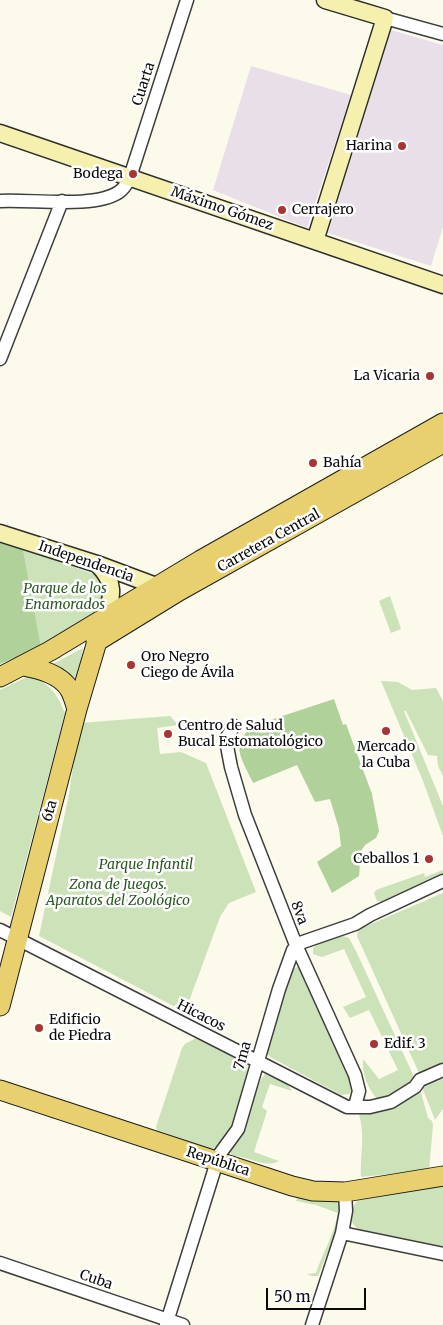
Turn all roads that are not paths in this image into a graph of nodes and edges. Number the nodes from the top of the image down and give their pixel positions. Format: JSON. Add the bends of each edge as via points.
{"nodes":[{"id":1,"x":187,"y":0,"type":"edge"},
{"id":2,"x":325,"y":0,"type":"edge"},
{"id":3,"x":385,"y":18,"type":"junction"},
{"id":4,"x":443,"y":34,"type":"edge"},
{"id":5,"x":0,"y":133,"type":"edge"},
{"id":6,"x":130,"y":177,"type":"junction"},
{"id":7,"x":0,"y":201,"type":"edge"},
{"id":8,"x":62,"y":201,"type":"junction"},
{"id":9,"x":315,"y":241,"type":"junction"},
{"id":10,"x":443,"y":285,"type":"edge"},
{"id":11,"x":0,"y":359,"type":"edge"},
{"id":12,"x":443,"y":423,"type":"edge"},
{"id":13,"x":443,"y":443,"type":"edge"},
{"id":14,"x":0,"y":533,"type":"edge"},
{"id":15,"x":97,"y":564,"type":"junction"},
{"id":16,"x":161,"y":593,"type":"junction"},
{"id":17,"x":104,"y":618,"type":"junction"},
{"id":18,"x":96,"y":642,"type":"junction"},
{"id":19,"x":23,"y":666,"type":"junction"},
{"id":20,"x":0,"y":677,"type":"edge"},
{"id":21,"x":77,"y":709,"type":"junction"},
{"id":22,"x":234,"y":726,"type":"dead end"},
{"id":23,"x":443,"y":881,"type":"edge"},
{"id":24,"x":0,"y":930,"type":"edge"},
{"id":25,"x":17,"y":939,"type":"junction"},
{"id":26,"x":296,"y":945,"type":"junction"},
{"id":27,"x":0,"y":1006,"type":"edge"},
{"id":28,"x":257,"y":1061,"type":"junction"},
{"id":29,"x":443,"y":1070,"type":"edge"},
{"id":30,"x":0,"y":1090,"type":"edge"},
{"id":31,"x":355,"y":1106,"type":"junction"},
{"id":32,"x":218,"y":1162,"type":"junction"},
{"id":33,"x":443,"y":1176,"type":"edge"},
{"id":34,"x":345,"y":1192,"type":"junction"},
{"id":35,"x":342,"y":1233,"type":"junction"},
{"id":36,"x":443,"y":1254,"type":"edge"},
{"id":37,"x":0,"y":1263,"type":"edge"},
{"id":38,"x":167,"y":1322,"type":"edge"},
{"id":39,"x":183,"y":1325,"type":"edge"},
{"id":40,"x":312,"y":1325,"type":"edge"}],
"edges":[{"from":1,"to":6,"type":"street","name":"Cuarta"},
{"from":2,"to":3,"type":"street"},
{"from":3,"to":4,"type":"street"},
{"from":3,"to":9,"type":"street"},
{"from":5,"to":6,"type":"street","name":"Máximo Gómez"},
{"from":6,"to":8,"type":"street","via":[[124,188],[100,200]]},
{"from":6,"to":9,"type":"street","name":"Máximo Gómez"},
{"from":7,"to":8,"type":"street"},
{"from":8,"to":11,"type":"street"},
{"from":9,"to":10,"type":"street","name":"Máximo Gómez"},
{"from":12,"to":16,"type":"main road","name":"Carretera Central"},
{"from":13,"to":16,"type":"main road","name":"Carretera Central"},
{"from":14,"to":15,"type":"street","name":"Independencia"},
{"from":15,"to":16,"type":"street","name":"Independencia"},
{"from":15,"to":17,"type":"street","via":[[106,573],[112,588],[111,604]]},
{"from":16,"to":17,"type":"main road","name":"Carretera Central"},
{"from":16,"to":18,"type":"main road","name":"Carretera Central"},
{"from":17,"to":18,"type":"main road","name":"6ta"},
{"from":17,"to":19,"type":"main road","name":"Carretera Central"},
{"from":18,"to":21,"type":"main road","name":"6ta"},
{"from":19,"to":20,"type":"main road","name":"Carretera Central"},
{"from":19,"to":21,"type":"main road","via":[[42,669],[60,680],[70,689]]},
{"from":21,"to":25,"type":"main road","name":"6ta"},
{"from":22,"to":26,"type":"street","name":"8va","via":[[227,736],[231,767],[245,815]]},
{"from":23,"to":26,"type":"street","via":[[355,924]]},
{"from":24,"to":25,"type":"street","name":"Hicacos"},
{"from":25,"to":27,"type":"main road","name":"6ta"},
{"from":25,"to":28,"type":"street","name":"Hicacos"},
{"from":26,"to":28,"type":"street","name":"7ma"},
{"from":26,"to":31,"type":"street","name":"8va","via":[[355,1075],[359,1091]]},
{"from":28,"to":31,"type":"street","name":"Hicacos","via":[[347,1107]]},
{"from":28,"to":32,"type":"street","name":"7ma","via":[[236,1135],[221,1151]]},
{"from":29,"to":31,"type":"street","name":"Hicacos","via":[[420,1080],[415,1087],[390,1102],[370,1107]]},
{"from":30,"to":32,"type":"main road","name":"República"},
{"from":32,"to":34,"type":"main road","name":"República","via":[[313,1191]]},
{"from":32,"to":38,"type":"street","name":"7ma"},
{"from":33,"to":34,"type":"main road","name":"República"},
{"from":34,"to":35,"type":"street"},
{"from":35,"to":36,"type":"street"},
{"from":35,"to":40,"type":"street"},
{"from":37,"to":38,"type":"street","name":"Cuba"},
{"from":38,"to":39,"type":"street","name":"Cuba"}]}
